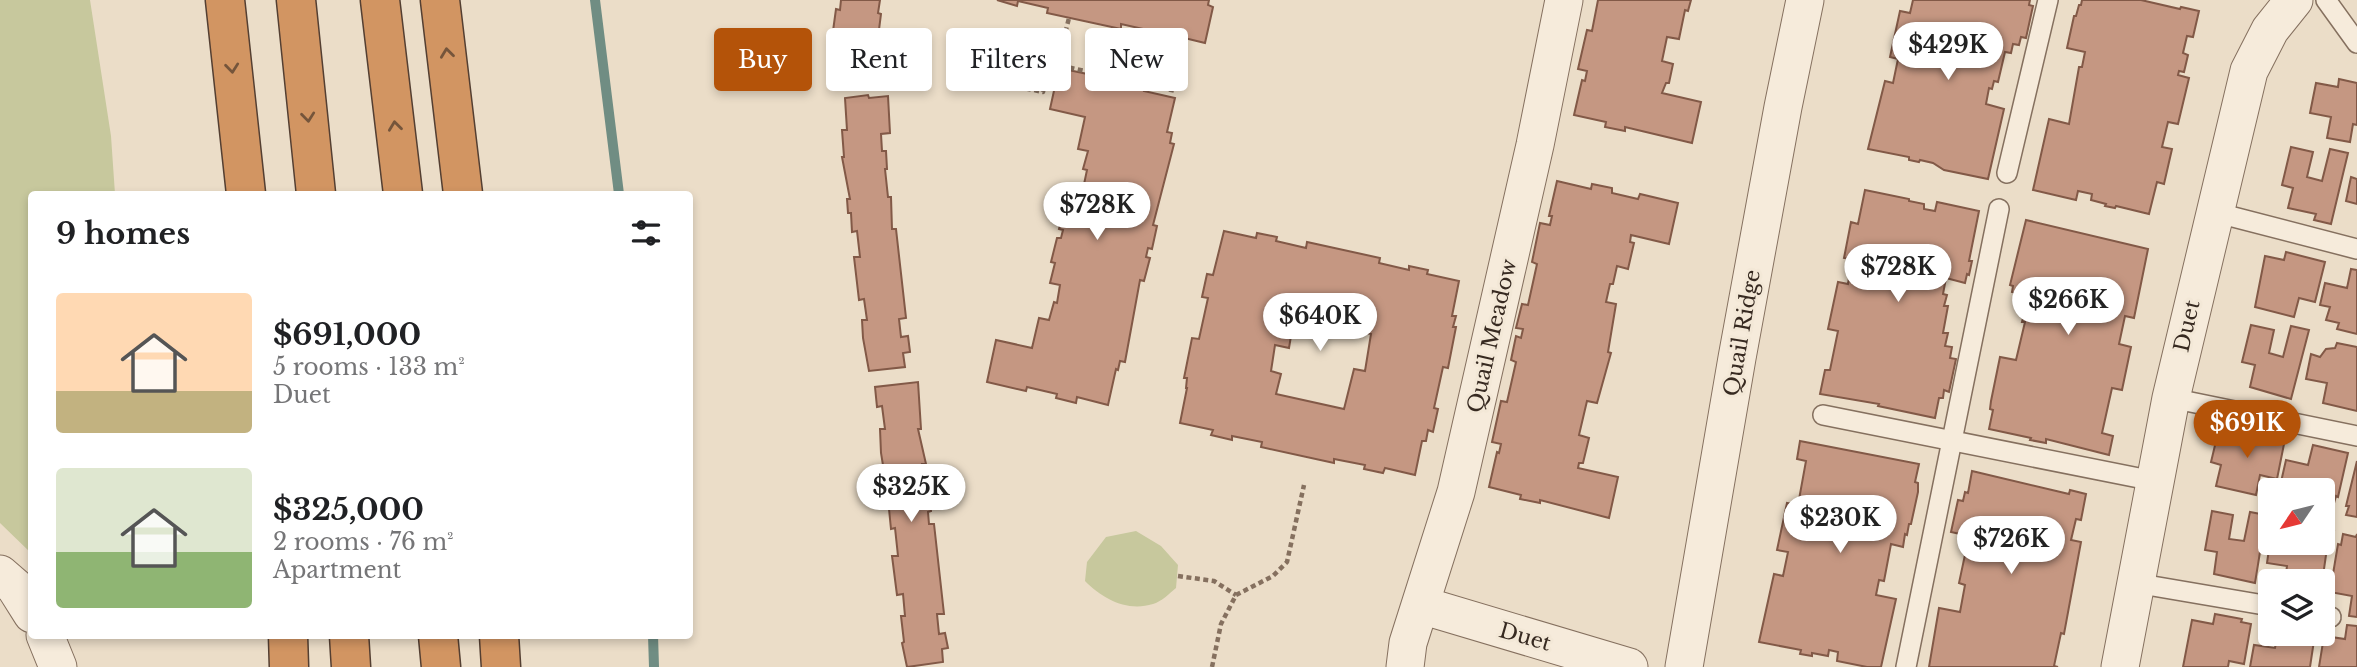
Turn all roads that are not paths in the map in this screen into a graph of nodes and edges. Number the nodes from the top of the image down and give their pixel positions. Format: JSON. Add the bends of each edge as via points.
{"nodes":[{"id":1,"x":225,"y":0,"type":"edge"},
{"id":2,"x":296,"y":0,"type":"edge"},
{"id":3,"x":380,"y":0,"type":"edge"},
{"id":4,"x":440,"y":0,"type":"edge"},
{"id":5,"x":1564,"y":0,"type":"edge"},
{"id":6,"x":1805,"y":0,"type":"edge"},
{"id":7,"x":2048,"y":0,"type":"edge"},
{"id":8,"x":2294,"y":0,"type":"edge"},
{"id":9,"x":2326,"y":0,"type":"edge"},
{"id":10,"x":2357,"y":43,"type":"edge"},
{"id":11,"x":2007,"y":173,"type":"dead end"},
{"id":12,"x":246,"y":191,"type":"edge"},
{"id":13,"x":316,"y":191,"type":"edge"},
{"id":14,"x":402,"y":191,"type":"edge"},
{"id":15,"x":463,"y":191,"type":"edge"},
{"id":16,"x":1999,"y":209,"type":"dead end"},
{"id":17,"x":2214,"y":212,"type":"junction"},
{"id":18,"x":2357,"y":249,"type":"edge"},
{"id":19,"x":2171,"y":398,"type":"junction"},
{"id":20,"x":1823,"y":415,"type":"dead end"},
{"id":21,"x":2357,"y":436,"type":"edge"},
{"id":22,"x":1952,"y":441,"type":"junction"},
{"id":23,"x":2154,"y":481,"type":"junction"},
{"id":24,"x":0,"y":574,"type":"edge"},
{"id":25,"x":2135,"y":583,"type":"junction"},
{"id":26,"x":2258,"y":604,"type":"edge"},
{"id":27,"x":1421,"y":606,"type":"junction"},
{"id":28,"x":28,"y":608,"type":"edge"},
{"id":29,"x":47,"y":639,"type":"edge"},
{"id":30,"x":288,"y":639,"type":"edge"},
{"id":31,"x":349,"y":639,"type":"edge"},
{"id":32,"x":439,"y":639,"type":"edge"},
{"id":33,"x":499,"y":639,"type":"edge"},
{"id":34,"x":58,"y":667,"type":"edge"},
{"id":35,"x":289,"y":667,"type":"edge"},
{"id":36,"x":351,"y":667,"type":"edge"},
{"id":37,"x":441,"y":667,"type":"edge"},
{"id":38,"x":501,"y":667,"type":"edge"},
{"id":39,"x":1405,"y":667,"type":"edge"},
{"id":40,"x":1629,"y":667,"type":"edge"},
{"id":41,"x":1684,"y":667,"type":"edge"},
{"id":42,"x":1906,"y":667,"type":"edge"},
{"id":43,"x":2120,"y":667,"type":"edge"}],
"edges":[{"from":1,"to":12,"type":"highway","one_way":true},
{"from":2,"to":13,"type":"highway","one_way":true},
{"from":14,"to":3,"type":"highway","one_way":true},
{"from":15,"to":4,"type":"highway","one_way":true},
{"from":5,"to":27,"type":"street","name":"Quail Meadow","via":[[1456,492]]},
{"from":6,"to":41,"type":"street","name":"Quail Ridge"},
{"from":7,"to":11,"type":"lane"},
{"from":8,"to":17,"type":"street","name":"Duet","via":[[2270,30],[2249,71]]},
{"from":9,"to":10,"type":"lane"},
{"from":16,"to":22,"type":"lane"},
{"from":17,"to":18,"type":"lane"},
{"from":17,"to":19,"type":"street","name":"Duet"},
{"from":19,"to":21,"type":"lane"},
{"from":19,"to":23,"type":"street","name":"Duet"},
{"from":20,"to":22,"type":"lane"},
{"from":22,"to":23,"type":"lane"},
{"from":22,"to":42,"type":"lane"},
{"from":23,"to":25,"type":"street","name":"Duet"},
{"from":24,"to":28,"type":"street"},
{"from":25,"to":26,"type":"lane"},
{"from":25,"to":43,"type":"street","name":"Duet"},
{"from":27,"to":39,"type":"street","name":"Quail Meadow"},
{"from":27,"to":40,"type":"street","name":"Duet"},
{"from":29,"to":34,"type":"street"},
{"from":30,"to":35,"type":"highway"},
{"from":31,"to":36,"type":"highway"},
{"from":32,"to":37,"type":"highway"},
{"from":33,"to":38,"type":"highway"}]}
